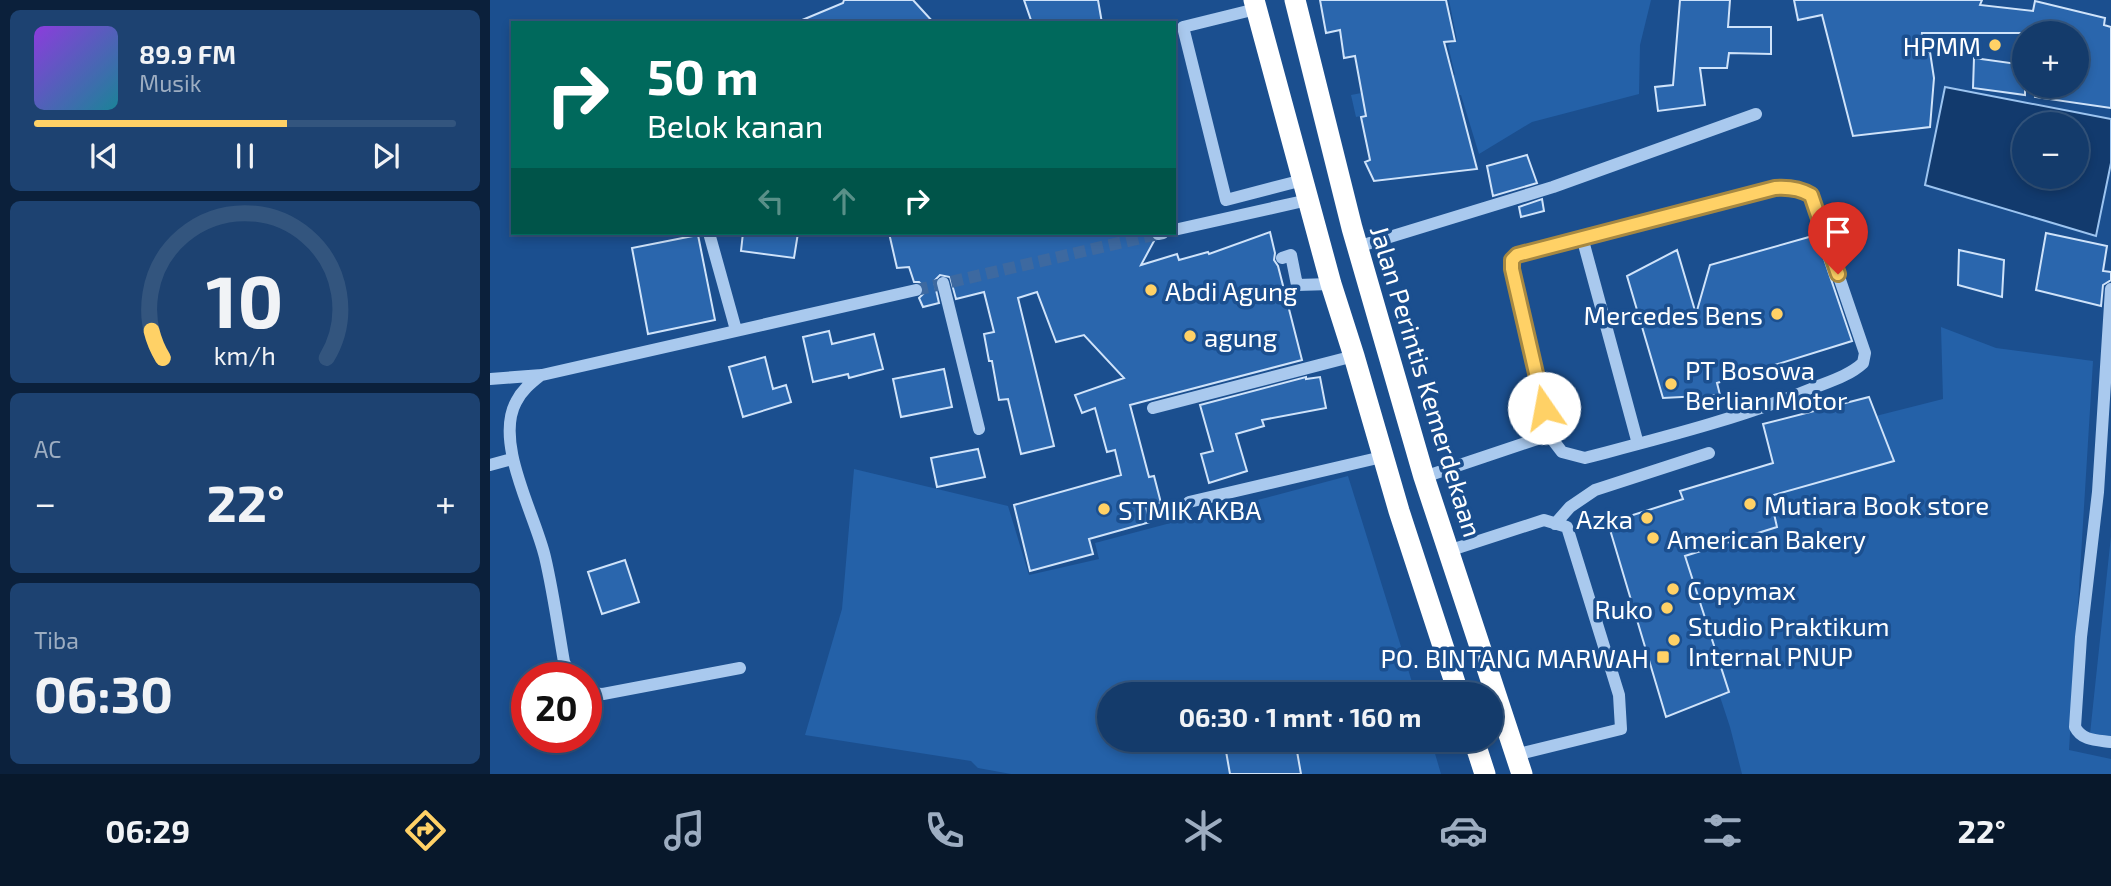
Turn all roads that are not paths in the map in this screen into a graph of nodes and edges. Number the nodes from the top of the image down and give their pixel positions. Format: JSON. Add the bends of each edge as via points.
{"nodes":[{"id":1,"x":1295,"y":0,"type":"edge"},
{"id":2,"x":1255,"y":5,"type":"edge"},
{"id":3,"x":1756,"y":114,"type":"dead end"},
{"id":4,"x":1306,"y":190,"type":"junction"},
{"id":5,"x":1176,"y":229,"type":"edge"},
{"id":6,"x":710,"y":235,"type":"edge"},
{"id":7,"x":1582,"y":237,"type":"junction"},
{"id":8,"x":1357,"y":247,"type":"junction"},
{"id":9,"x":1282,"y":258,"type":"dead end"},
{"id":10,"x":943,"y":283,"type":"dead end"},
{"id":11,"x":1331,"y":284,"type":"junction"},
{"id":12,"x":2111,"y":289,"type":"edge"},
{"id":13,"x":916,"y":290,"type":"tunnel mouth"},
{"id":14,"x":736,"y":330,"type":"junction"},
{"id":15,"x":1354,"y":356,"type":"junction"},
{"id":16,"x":542,"y":375,"type":"junction"},
{"id":17,"x":490,"y":379,"type":"edge"},
{"id":18,"x":1153,"y":408,"type":"dead end"},
{"id":19,"x":979,"y":429,"type":"dead end"},
{"id":20,"x":1549,"y":435,"type":"junction"},
{"id":21,"x":1638,"y":444,"type":"junction"},
{"id":22,"x":1709,"y":453,"type":"dead end"},
{"id":23,"x":1382,"y":457,"type":"junction"},
{"id":24,"x":512,"y":459,"type":"junction"},
{"id":25,"x":490,"y":465,"type":"edge"},
{"id":26,"x":1424,"y":477,"type":"junction"},
{"id":27,"x":2105,"y":482,"type":"edge"},
{"id":28,"x":1189,"y":502,"type":"dead end"},
{"id":29,"x":1555,"y":524,"type":"junction"},
{"id":30,"x":1448,"y":551,"type":"junction"},
{"id":31,"x":564,"y":662,"type":"edge"},
{"id":32,"x":740,"y":668,"type":"dead end"},
{"id":33,"x":1455,"y":682,"type":"edge"},
{"id":34,"x":602,"y":694,"type":"edge"},
{"id":35,"x":2111,"y":742,"type":"edge"},
{"id":36,"x":1478,"y":752,"type":"edge"},
{"id":37,"x":1519,"y":764,"type":"edge"},
{"id":38,"x":1485,"y":774,"type":"edge"}],
"edges":[{"from":1,"to":8,"type":"highway","name":"Jalan Perintis Kemerdekaan"},
{"from":2,"to":4,"type":"highway"},
{"from":2,"to":4,"type":"street","via":[[1183,27],[1226,200]]},
{"from":3,"to":8,"type":"street","via":[[1553,187]]},
{"from":4,"to":5,"type":"street"},
{"from":4,"to":11,"type":"highway"},
{"from":6,"to":14,"type":"street"},
{"from":7,"to":20,"type":"street","via":[[1512,260]]},
{"from":7,"to":21,"type":"street"},
{"from":7,"to":21,"type":"street","via":[[1775,188],[1803,190],[1811,195],[1865,353],[1857,368],[1774,404]]},
{"from":8,"to":26,"type":"highway","name":"Jalan Perintis Kemerdekaan"},
{"from":9,"to":11,"type":"street","via":[[1291,255],[1297,285]]},
{"from":10,"to":19,"type":"street"},
{"from":11,"to":15,"type":"highway"},
{"from":12,"to":27,"type":"street"},
{"from":13,"to":14,"type":"street"},
{"from":14,"to":16,"type":"street"},
{"from":15,"to":18,"type":"street"},
{"from":15,"to":23,"type":"highway"},
{"from":16,"to":17,"type":"street"},
{"from":16,"to":24,"type":"street","via":[[514,404]]},
{"from":20,"to":21,"type":"street","via":[[1562,452],[1586,458]]},
{"from":20,"to":26,"type":"street"},
{"from":22,"to":29,"type":"street","via":[[1595,489]]},
{"from":23,"to":28,"type":"street"},
{"from":23,"to":33,"type":"highway"},
{"from":24,"to":25,"type":"street"},
{"from":24,"to":31,"type":"street","via":[[545,556]]},
{"from":26,"to":30,"type":"highway","name":"Jalan Perintis Kemerdekaan"},
{"from":27,"to":35,"type":"street","via":[[2081,637],[2075,727],[2079,735]]},
{"from":29,"to":30,"type":"street","via":[[1544,520]]},
{"from":29,"to":37,"type":"street","via":[[1567,527],[1619,695],[1622,725],[1616,732]]},
{"from":30,"to":37,"type":"highway","name":"Jalan Perintis Kemerdekaan"},
{"from":32,"to":34,"type":"street"},
{"from":36,"to":38,"type":"highway"}]}
